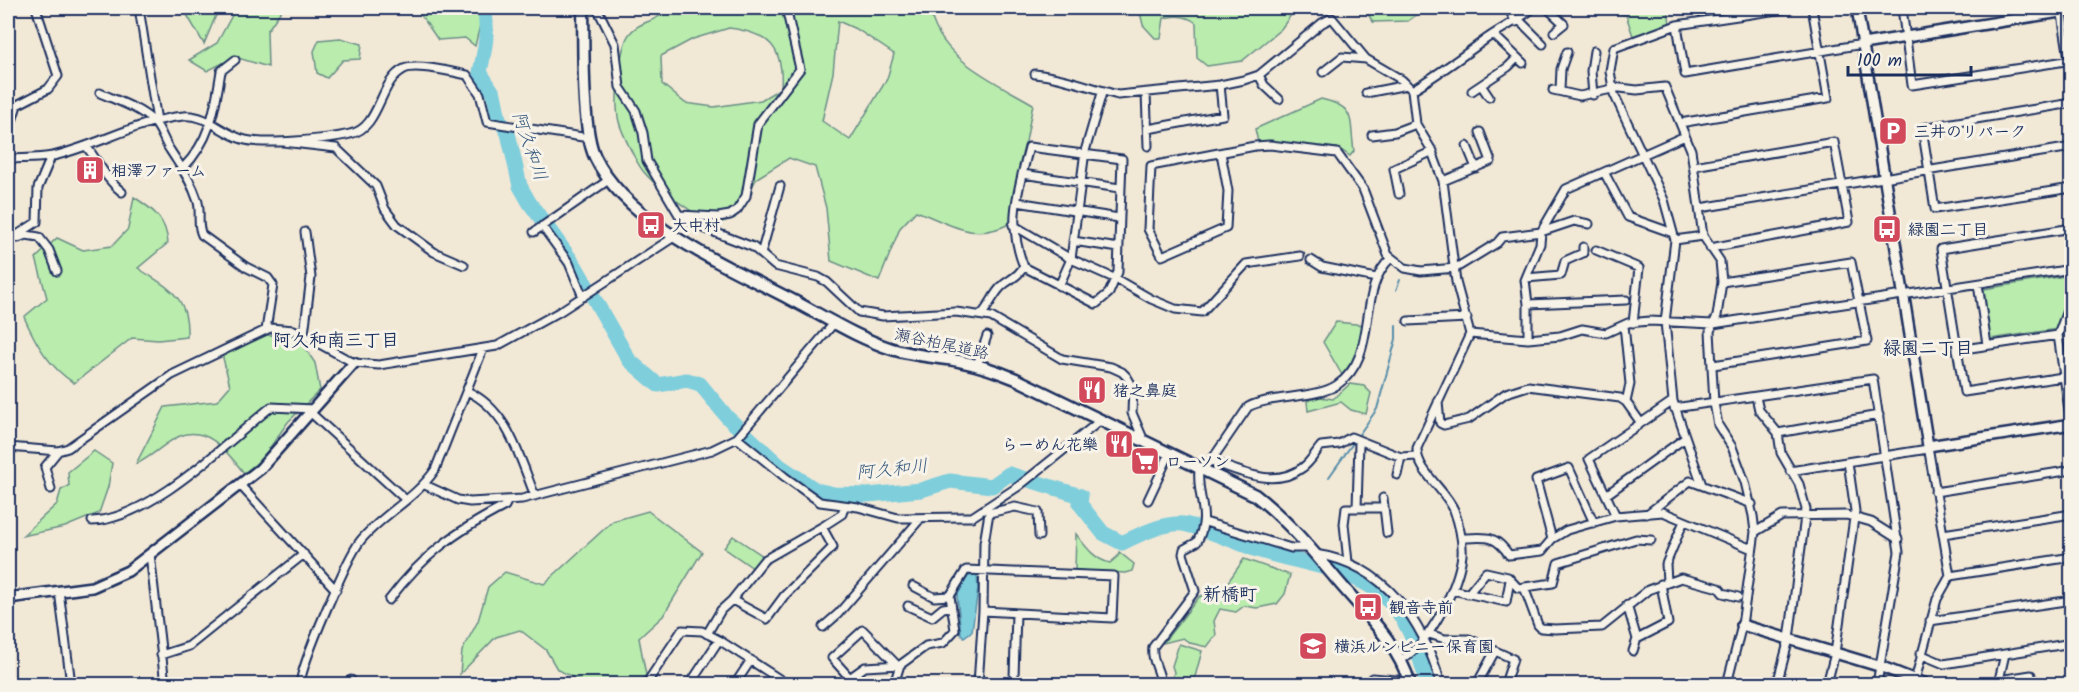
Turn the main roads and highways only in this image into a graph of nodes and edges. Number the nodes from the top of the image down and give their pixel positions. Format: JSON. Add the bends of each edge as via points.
{"nodes":[{"id":1,"x":583,"y":8,"type":"edge"},
{"id":2,"x":1410,"y":683,"type":"edge"}],
"edges":[{"from":1,"to":2,"type":"main road","name":"瀬谷柏尾道路","via":[[589,138],[594,156],[610,180],[652,221],[674,237],[892,349],[977,365],[1016,379],[1170,453],[1207,465],[1276,512],[1406,657]]}]}
